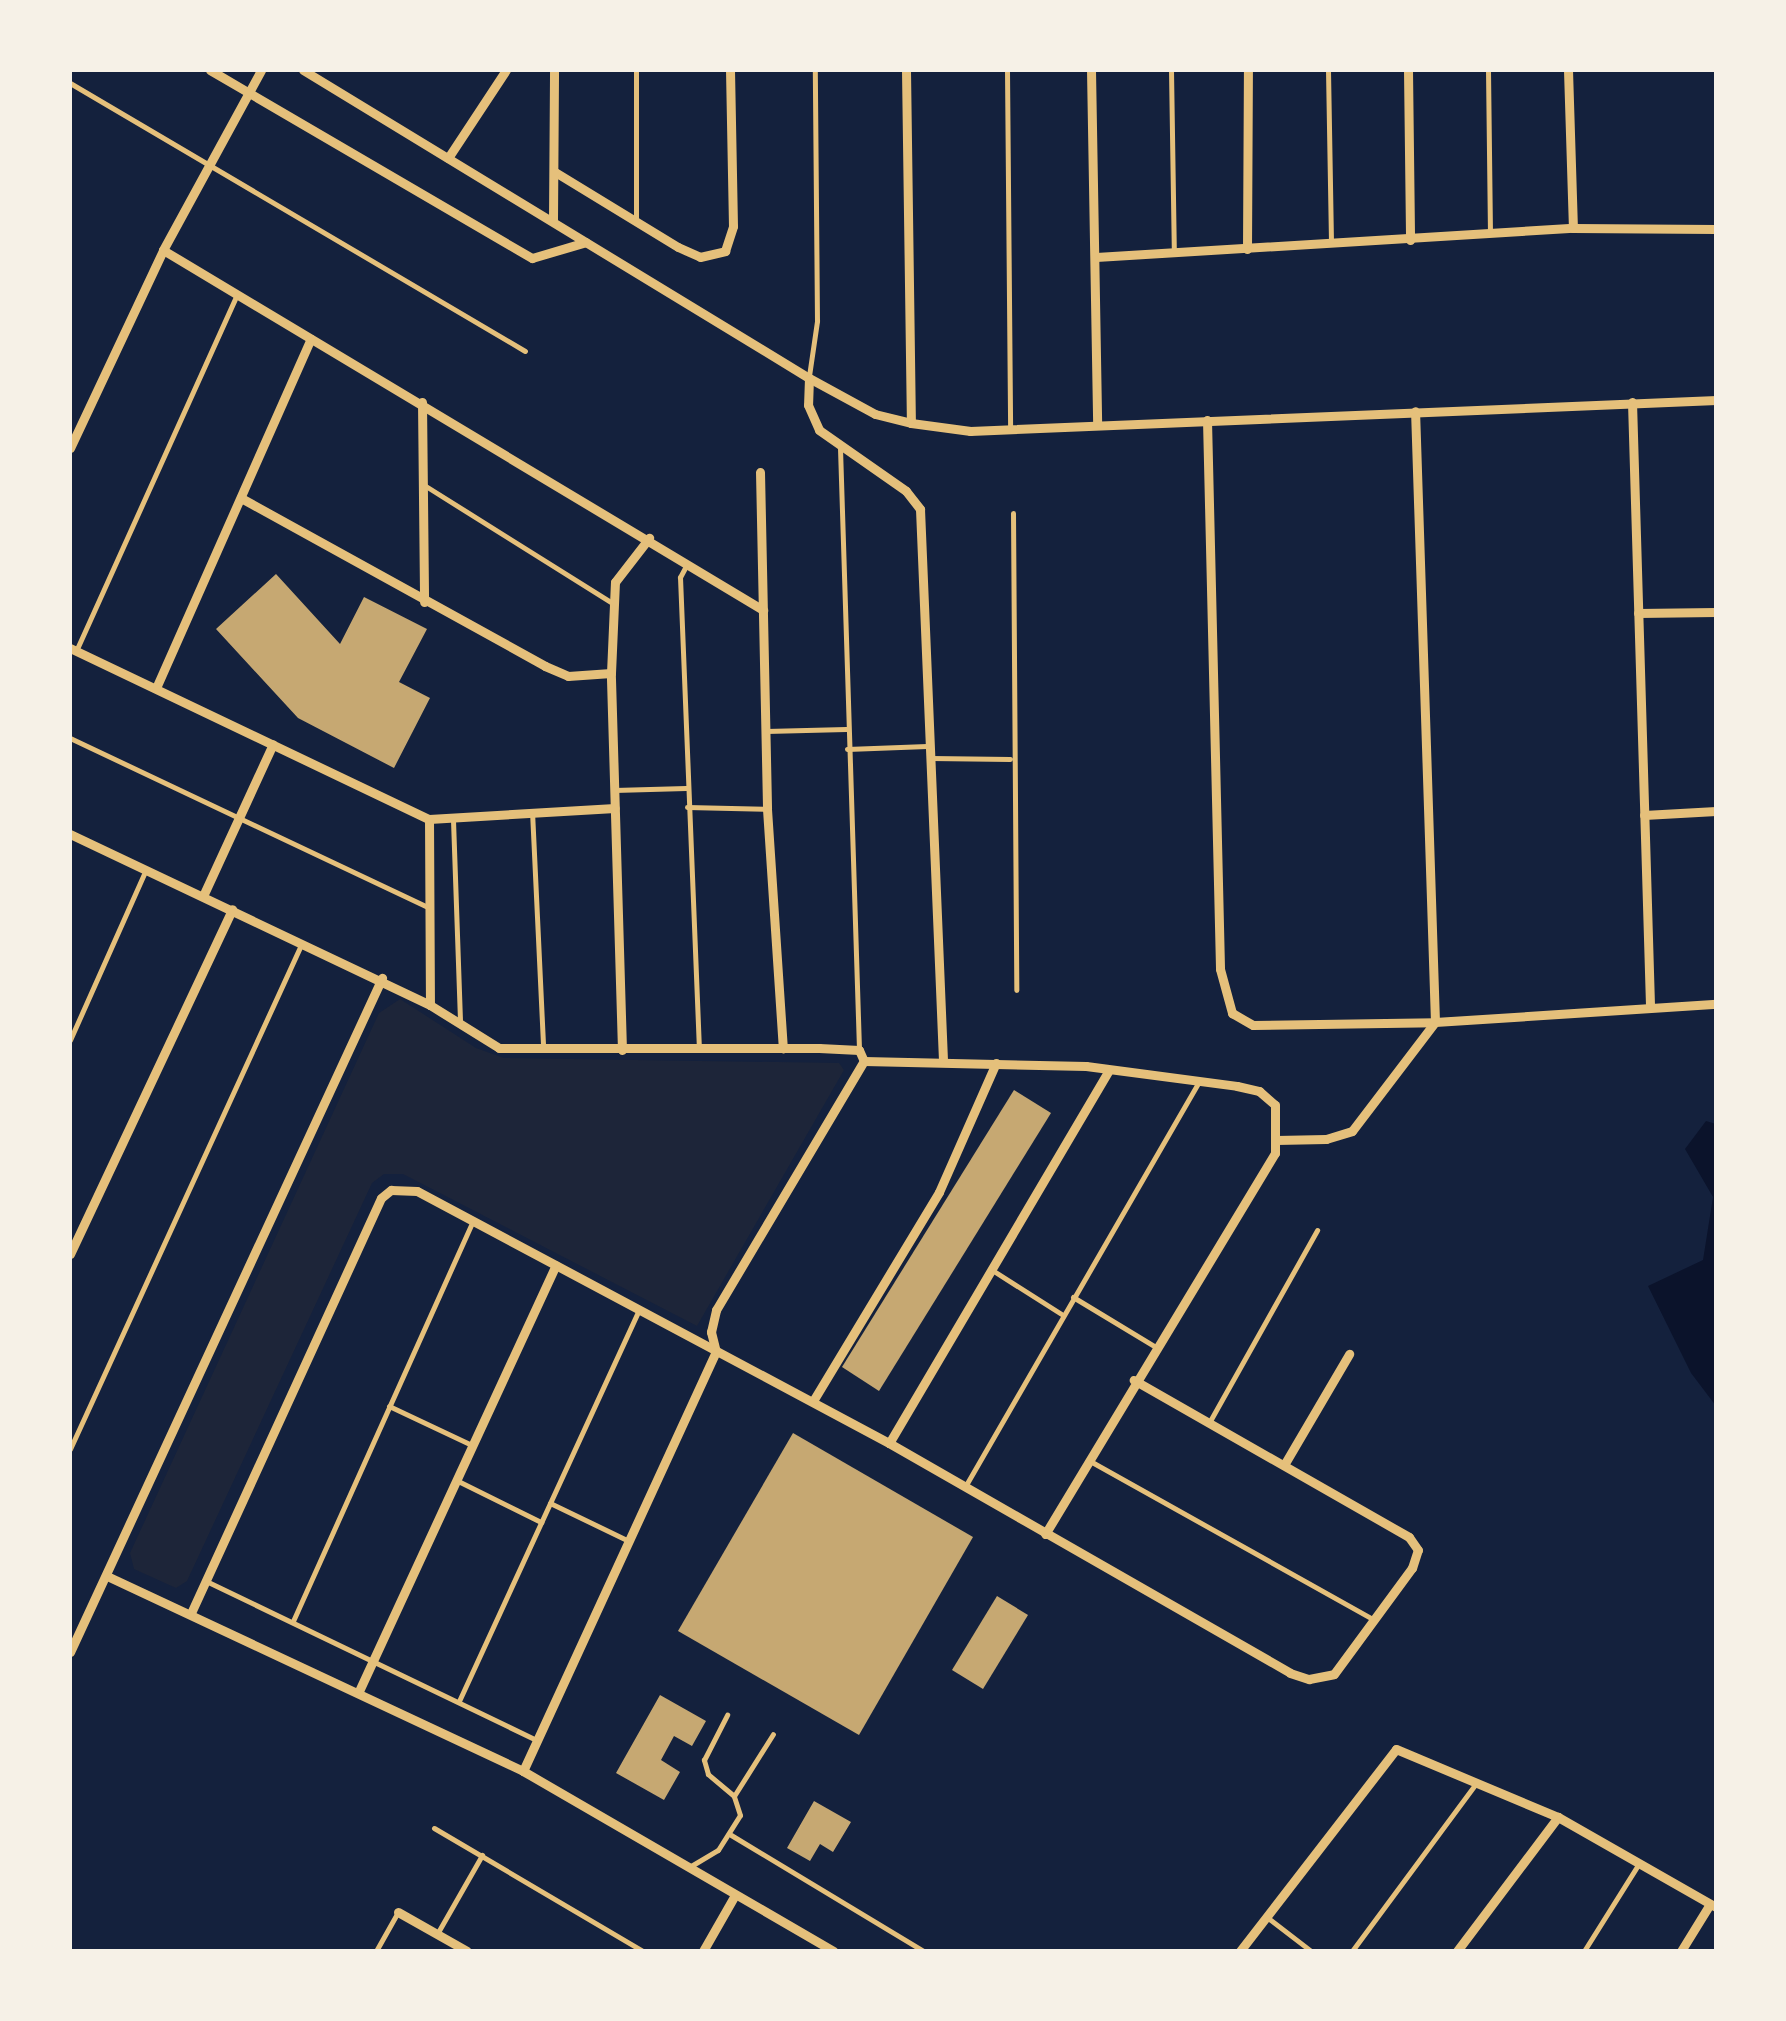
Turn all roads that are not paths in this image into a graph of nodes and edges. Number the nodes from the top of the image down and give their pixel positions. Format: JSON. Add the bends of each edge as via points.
{"nodes":[{"id":1,"x":210,"y":70,"type":"edge"},
{"id":2,"x":261,"y":70,"type":"edge"},
{"id":3,"x":303,"y":70,"type":"edge"},
{"id":4,"x":506,"y":70,"type":"edge"},
{"id":5,"x":554,"y":70,"type":"edge"},
{"id":6,"x":636,"y":70,"type":"edge"},
{"id":7,"x":730,"y":70,"type":"edge"},
{"id":8,"x":816,"y":70,"type":"edge"},
{"id":9,"x":906,"y":70,"type":"edge"},
{"id":10,"x":1007,"y":70,"type":"edge"},
{"id":11,"x":1091,"y":70,"type":"edge"},
{"id":12,"x":1171,"y":70,"type":"edge"},
{"id":13,"x":1248,"y":70,"type":"edge"},
{"id":14,"x":1328,"y":70,"type":"edge"},
{"id":15,"x":1408,"y":70,"type":"edge"},
{"id":16,"x":1488,"y":70,"type":"edge"},
{"id":17,"x":1568,"y":70,"type":"edge"},
{"id":18,"x":70,"y":83,"type":"edge"},
{"id":19,"x":248,"y":93,"type":"junction"},
{"id":20,"x":448,"y":158,"type":"junction"},
{"id":21,"x":209,"y":166,"type":"junction"},
{"id":22,"x":555,"y":172,"type":"junction"},
{"id":23,"x":553,"y":219,"type":"junction"},
{"id":24,"x":636,"y":221,"type":"junction"},
{"id":25,"x":1572,"y":228,"type":"junction"},
{"id":26,"x":1716,"y":229,"type":"edge"},
{"id":27,"x":1490,"y":234,"type":"junction"},
{"id":28,"x":1410,"y":240,"type":"junction"},
{"id":29,"x":586,"y":242,"type":"junction"},
{"id":30,"x":1332,"y":244,"type":"junction"},
{"id":31,"x":1247,"y":249,"type":"junction"},
{"id":32,"x":164,"y":250,"type":"junction"},
{"id":33,"x":1174,"y":252,"type":"junction"},
{"id":34,"x":1096,"y":256,"type":"junction"},
{"id":35,"x":237,"y":296,"type":"junction"},
{"id":36,"x":311,"y":339,"type":"junction"},
{"id":37,"x":525,"y":350,"type":"dead end"},
{"id":38,"x":809,"y":378,"type":"junction"},
{"id":39,"x":1716,"y":400,"type":"edge"},
{"id":40,"x":422,"y":402,"type":"junction"},
{"id":41,"x":1632,"y":402,"type":"junction"},
{"id":42,"x":1415,"y":412,"type":"junction"},
{"id":43,"x":1208,"y":420,"type":"junction"},
{"id":44,"x":911,"y":423,"type":"junction"},
{"id":45,"x":1096,"y":425,"type":"junction"},
{"id":46,"x":1010,"y":429,"type":"junction"},
{"id":47,"x":70,"y":448,"type":"edge"},
{"id":48,"x":840,"y":448,"type":"junction"},
{"id":49,"x":760,"y":472,"type":"dead end"},
{"id":50,"x":424,"y":485,"type":"junction"},
{"id":51,"x":242,"y":498,"type":"junction"},
{"id":52,"x":1012,"y":512,"type":"dead end"},
{"id":53,"x":648,"y":538,"type":"junction"},
{"id":54,"x":688,"y":562,"type":"junction"},
{"id":55,"x":424,"y":602,"type":"junction"},
{"id":56,"x":614,"y":604,"type":"junction"},
{"id":57,"x":763,"y":610,"type":"junction"},
{"id":58,"x":1716,"y":612,"type":"edge"},
{"id":59,"x":1638,"y":613,"type":"junction"},
{"id":60,"x":73,"y":650,"type":"edge"},
{"id":61,"x":611,"y":673,"type":"junction"},
{"id":62,"x":156,"y":688,"type":"junction"},
{"id":63,"x":846,"y":729,"type":"junction"},
{"id":64,"x":766,"y":732,"type":"junction"},
{"id":65,"x":70,"y":738,"type":"edge"},
{"id":66,"x":272,"y":744,"type":"junction"},
{"id":67,"x":927,"y":746,"type":"junction"},
{"id":68,"x":848,"y":750,"type":"junction"},
{"id":69,"x":928,"y":758,"type":"junction"},
{"id":70,"x":1011,"y":759,"type":"junction"},
{"id":71,"x":686,"y":788,"type":"junction"},
{"id":72,"x":614,"y":790,"type":"junction"},
{"id":73,"x":686,"y":807,"type":"junction"},
{"id":74,"x":615,"y":808,"type":"junction"},
{"id":75,"x":767,"y":809,"type":"junction"},
{"id":76,"x":532,"y":810,"type":"junction"},
{"id":77,"x":1716,"y":811,"type":"edge"},
{"id":78,"x":1644,"y":815,"type":"junction"},
{"id":79,"x":240,"y":817,"type":"junction"},
{"id":80,"x":453,"y":817,"type":"junction"},
{"id":81,"x":430,"y":819,"type":"junction"},
{"id":82,"x":71,"y":838,"type":"edge"},
{"id":83,"x":147,"y":868,"type":"junction"},
{"id":84,"x":203,"y":896,"type":"junction"},
{"id":85,"x":427,"y":908,"type":"junction"},
{"id":86,"x":232,"y":909,"type":"junction"},
{"id":87,"x":302,"y":942,"type":"junction"},
{"id":88,"x":382,"y":978,"type":"junction"},
{"id":89,"x":1016,"y":990,"type":"dead end"},
{"id":90,"x":1716,"y":1004,"type":"edge"},
{"id":91,"x":430,"y":1005,"type":"junction"},
{"id":92,"x":1650,"y":1006,"type":"junction"},
{"id":93,"x":1435,"y":1022,"type":"junction"},
{"id":94,"x":460,"y":1026,"type":"junction"},
{"id":95,"x":70,"y":1040,"type":"edge"},
{"id":96,"x":543,"y":1048,"type":"junction"},
{"id":97,"x":783,"y":1048,"type":"junction"},
{"id":98,"x":699,"y":1049,"type":"junction"},
{"id":99,"x":622,"y":1050,"type":"junction"},
{"id":100,"x":860,"y":1050,"type":"junction"},
{"id":101,"x":864,"y":1061,"type":"junction"},
{"id":102,"x":943,"y":1061,"type":"junction"},
{"id":103,"x":996,"y":1064,"type":"junction"},
{"id":104,"x":1109,"y":1070,"type":"junction"},
{"id":105,"x":1198,"y":1083,"type":"junction"},
{"id":106,"x":1276,"y":1140,"type":"junction"},
{"id":107,"x":472,"y":1220,"type":"junction"},
{"id":108,"x":1317,"y":1230,"type":"dead end"},
{"id":109,"x":70,"y":1254,"type":"edge"},
{"id":110,"x":556,"y":1264,"type":"junction"},
{"id":111,"x":990,"y":1268,"type":"junction"},
{"id":112,"x":1073,"y":1297,"type":"junction"},
{"id":113,"x":639,"y":1310,"type":"junction"},
{"id":114,"x":1063,"y":1316,"type":"junction"},
{"id":115,"x":1154,"y":1346,"type":"junction"},
{"id":116,"x":716,"y":1352,"type":"junction"},
{"id":117,"x":1349,"y":1354,"type":"dead end"},
{"id":118,"x":1134,"y":1380,"type":"junction"},
{"id":119,"x":812,"y":1401,"type":"junction"},
{"id":120,"x":389,"y":1406,"type":"junction"},
{"id":121,"x":1209,"y":1424,"type":"junction"},
{"id":122,"x":889,"y":1443,"type":"junction"},
{"id":123,"x":472,"y":1445,"type":"junction"},
{"id":124,"x":70,"y":1449,"type":"edge"},
{"id":125,"x":1088,"y":1459,"type":"junction"},
{"id":126,"x":1284,"y":1465,"type":"junction"},
{"id":127,"x":455,"y":1480,"type":"junction"},
{"id":128,"x":964,"y":1487,"type":"junction"},
{"id":129,"x":550,"y":1503,"type":"junction"},
{"id":130,"x":542,"y":1522,"type":"junction"},
{"id":131,"x":1045,"y":1534,"type":"junction"},
{"id":132,"x":630,"y":1541,"type":"junction"},
{"id":133,"x":107,"y":1576,"type":"junction"},
{"id":134,"x":206,"y":1581,"type":"junction"},
{"id":135,"x":192,"y":1613,"type":"junction"},
{"id":136,"x":1374,"y":1620,"type":"junction"},
{"id":137,"x":292,"y":1621,"type":"junction"},
{"id":138,"x":70,"y":1652,"type":"edge"},
{"id":139,"x":376,"y":1658,"type":"junction"},
{"id":140,"x":359,"y":1692,"type":"junction"},
{"id":141,"x":459,"y":1701,"type":"junction"},
{"id":142,"x":727,"y":1715,"type":"dead end"},
{"id":143,"x":773,"y":1734,"type":"dead end"},
{"id":144,"x":537,"y":1741,"type":"junction"},
{"id":145,"x":524,"y":1771,"type":"junction"},
{"id":146,"x":1477,"y":1783,"type":"junction"},
{"id":147,"x":734,"y":1796,"type":"junction"},
{"id":148,"x":1558,"y":1817,"type":"junction"},
{"id":149,"x":434,"y":1828,"type":"dead end"},
{"id":150,"x":732,"y":1835,"type":"junction"},
{"id":151,"x":482,"y":1855,"type":"junction"},
{"id":152,"x":1640,"y":1863,"type":"junction"},
{"id":153,"x":688,"y":1867,"type":"junction"},
{"id":154,"x":735,"y":1895,"type":"junction"},
{"id":155,"x":1713,"y":1905,"type":"edge"},
{"id":156,"x":398,"y":1912,"type":"joint"},
{"id":157,"x":1266,"y":1916,"type":"junction"},
{"id":158,"x":437,"y":1934,"type":"junction"},
{"id":159,"x":376,"y":1951,"type":"edge"},
{"id":160,"x":467,"y":1951,"type":"edge"},
{"id":161,"x":644,"y":1951,"type":"edge"},
{"id":162,"x":703,"y":1951,"type":"edge"},
{"id":163,"x":834,"y":1951,"type":"edge"},
{"id":164,"x":923,"y":1951,"type":"edge"},
{"id":165,"x":1240,"y":1951,"type":"edge"},
{"id":166,"x":1311,"y":1951,"type":"edge"},
{"id":167,"x":1352,"y":1951,"type":"edge"},
{"id":168,"x":1457,"y":1951,"type":"edge"},
{"id":169,"x":1584,"y":1951,"type":"edge"},
{"id":170,"x":1681,"y":1951,"type":"edge"}],
"edges":[{"from":1,"to":19,"type":"street"},
{"from":2,"to":19,"type":"street"},
{"from":3,"to":20,"type":"street"},
{"from":4,"to":20,"type":"street"},
{"from":5,"to":22,"type":"street"},
{"from":6,"to":24,"type":"lane"},
{"from":7,"to":24,"type":"street","via":[[733,226],[725,251],[700,256]]},
{"from":8,"to":38,"type":"lane","via":[[817,322]]},
{"from":9,"to":44,"type":"street"},
{"from":10,"to":46,"type":"lane"},
{"from":11,"to":34,"type":"street"},
{"from":12,"to":33,"type":"lane"},
{"from":13,"to":31,"type":"street"},
{"from":14,"to":30,"type":"lane"},
{"from":15,"to":28,"type":"street"},
{"from":16,"to":27,"type":"lane"},
{"from":17,"to":25,"type":"street"},
{"from":18,"to":21,"type":"lane"},
{"from":19,"to":21,"type":"street"},
{"from":19,"to":29,"type":"street","via":[[532,258]]},
{"from":20,"to":23,"type":"street"},
{"from":21,"to":32,"type":"street"},
{"from":21,"to":37,"type":"lane"},
{"from":22,"to":23,"type":"street"},
{"from":22,"to":24,"type":"street"},
{"from":23,"to":29,"type":"street"},
{"from":25,"to":26,"type":"street"},
{"from":25,"to":27,"type":"street"},
{"from":27,"to":28,"type":"street"},
{"from":28,"to":30,"type":"street"},
{"from":29,"to":38,"type":"street"},
{"from":30,"to":31,"type":"street"},
{"from":31,"to":33,"type":"street"},
{"from":32,"to":35,"type":"street"},
{"from":32,"to":47,"type":"street"},
{"from":33,"to":34,"type":"street"},
{"from":34,"to":45,"type":"street"},
{"from":35,"to":36,"type":"street"},
{"from":35,"to":60,"type":"lane"},
{"from":36,"to":40,"type":"street"},
{"from":36,"to":51,"type":"street"},
{"from":38,"to":44,"type":"street","via":[[875,414]]},
{"from":38,"to":48,"type":"street","via":[[808,405],[819,430]]},
{"from":39,"to":41,"type":"street"},
{"from":40,"to":50,"type":"street"},
{"from":40,"to":53,"type":"street"},
{"from":41,"to":42,"type":"street"},
{"from":41,"to":59,"type":"street"},
{"from":42,"to":43,"type":"street"},
{"from":42,"to":93,"type":"street"},
{"from":43,"to":45,"type":"street"},
{"from":43,"to":93,"type":"street","via":[[1225,998],[1232,1013],[1252,1025]]},
{"from":44,"to":46,"type":"street"},
{"from":45,"to":46,"type":"street"},
{"from":48,"to":63,"type":"lane"},
{"from":48,"to":67,"type":"street","via":[[892,479],[920,509]]},
{"from":49,"to":57,"type":"street"},
{"from":50,"to":55,"type":"street"},
{"from":50,"to":56,"type":"lane"},
{"from":51,"to":55,"type":"street"},
{"from":51,"to":62,"type":"street"},
{"from":52,"to":70,"type":"lane"},
{"from":53,"to":54,"type":"street"},
{"from":53,"to":56,"type":"street","via":[[619,572]]},
{"from":54,"to":57,"type":"street"},
{"from":54,"to":71,"type":"lane","via":[[680,577]]},
{"from":55,"to":61,"type":"street","via":[[568,676]]},
{"from":56,"to":61,"type":"street"},
{"from":57,"to":64,"type":"street"},
{"from":58,"to":59,"type":"street"},
{"from":59,"to":78,"type":"street"},
{"from":60,"to":62,"type":"street"},
{"from":61,"to":72,"type":"street"},
{"from":62,"to":66,"type":"street"},
{"from":63,"to":64,"type":"lane"},
{"from":63,"to":68,"type":"lane"},
{"from":64,"to":75,"type":"street"},
{"from":65,"to":79,"type":"lane"},
{"from":66,"to":79,"type":"street"},
{"from":66,"to":81,"type":"street"},
{"from":67,"to":68,"type":"lane"},
{"from":67,"to":69,"type":"street"},
{"from":68,"to":100,"type":"lane"},
{"from":69,"to":70,"type":"lane"},
{"from":69,"to":102,"type":"street"},
{"from":70,"to":89,"type":"lane"},
{"from":71,"to":72,"type":"lane"},
{"from":71,"to":73,"type":"lane"},
{"from":72,"to":74,"type":"street"},
{"from":73,"to":75,"type":"lane"},
{"from":73,"to":98,"type":"lane"},
{"from":74,"to":76,"type":"street"},
{"from":74,"to":99,"type":"street"},
{"from":75,"to":97,"type":"street"},
{"from":76,"to":80,"type":"street"},
{"from":76,"to":96,"type":"lane"},
{"from":77,"to":78,"type":"street"},
{"from":78,"to":92,"type":"street"},
{"from":79,"to":84,"type":"street"},
{"from":79,"to":85,"type":"lane"},
{"from":80,"to":81,"type":"street"},
{"from":80,"to":94,"type":"lane"},
{"from":81,"to":85,"type":"street"},
{"from":82,"to":83,"type":"street"},
{"from":83,"to":84,"type":"street"},
{"from":83,"to":95,"type":"lane"},
{"from":84,"to":86,"type":"street"},
{"from":85,"to":91,"type":"street"},
{"from":86,"to":87,"type":"street"},
{"from":86,"to":109,"type":"street"},
{"from":87,"to":88,"type":"street"},
{"from":87,"to":124,"type":"lane"},
{"from":88,"to":91,"type":"street"},
{"from":88,"to":133,"type":"street"},
{"from":90,"to":92,"type":"street"},
{"from":91,"to":94,"type":"street"},
{"from":92,"to":93,"type":"street"},
{"from":93,"to":106,"type":"street","via":[[1352,1130],[1326,1139]]},
{"from":94,"to":96,"type":"street","via":[[499,1048]]},
{"from":96,"to":99,"type":"street"},
{"from":97,"to":98,"type":"street"},
{"from":97,"to":100,"type":"street"},
{"from":98,"to":99,"type":"street"},
{"from":100,"to":101,"type":"street"},
{"from":101,"to":102,"type":"street"},
{"from":101,"to":116,"type":"street","via":[[716,1310]]},
{"from":102,"to":103,"type":"street"},
{"from":103,"to":104,"type":"street"},
{"from":103,"to":119,"type":"street","via":[[939,1192]]},
{"from":104,"to":105,"type":"street"},
{"from":104,"to":111,"type":"street"},
{"from":105,"to":106,"type":"street","via":[[1259,1090],[1275,1105]]},
{"from":105,"to":112,"type":"lane"},
{"from":106,"to":115,"type":"street","via":[[1275,1153]]},
{"from":107,"to":110,"type":"street"},
{"from":107,"to":120,"type":"lane"},
{"from":107,"to":134,"type":"street","via":[[404,1187],[381,1198]]},
{"from":108,"to":121,"type":"lane"},
{"from":110,"to":113,"type":"street"},
{"from":110,"to":123,"type":"street"},
{"from":111,"to":114,"type":"lane"},
{"from":111,"to":122,"type":"street"},
{"from":112,"to":114,"type":"lane"},
{"from":112,"to":115,"type":"lane"},
{"from":113,"to":116,"type":"street"},
{"from":113,"to":129,"type":"lane"},
{"from":114,"to":128,"type":"lane"},
{"from":115,"to":118,"type":"street"},
{"from":116,"to":119,"type":"street"},
{"from":116,"to":132,"type":"street"},
{"from":117,"to":126,"type":"street"},
{"from":118,"to":121,"type":"street"},
{"from":118,"to":125,"type":"street"},
{"from":119,"to":122,"type":"street"},
{"from":120,"to":123,"type":"lane"},
{"from":120,"to":137,"type":"lane"},
{"from":121,"to":126,"type":"street"},
{"from":122,"to":128,"type":"street"},
{"from":123,"to":127,"type":"street"},
{"from":125,"to":131,"type":"street"},
{"from":125,"to":136,"type":"lane"},
{"from":126,"to":136,"type":"street","via":[[1409,1538],[1418,1550]]},
{"from":127,"to":130,"type":"lane"},
{"from":127,"to":139,"type":"street"},
{"from":128,"to":131,"type":"street"},
{"from":129,"to":130,"type":"lane"},
{"from":129,"to":132,"type":"lane"},
{"from":130,"to":141,"type":"lane"},
{"from":131,"to":136,"type":"street","via":[[1308,1679],[1334,1674]]},
{"from":132,"to":144,"type":"street"},
{"from":133,"to":135,"type":"street"},
{"from":133,"to":138,"type":"street"},
{"from":134,"to":135,"type":"street"},
{"from":134,"to":137,"type":"lane"},
{"from":135,"to":140,"type":"street"},
{"from":137,"to":139,"type":"lane"},
{"from":139,"to":140,"type":"street"},
{"from":139,"to":141,"type":"lane"},
{"from":140,"to":145,"type":"street"},
{"from":141,"to":144,"type":"lane"},
{"from":142,"to":147,"type":"lane","via":[[704,1760],[708,1774]]},
{"from":143,"to":147,"type":"lane"},
{"from":144,"to":145,"type":"street"},
{"from":145,"to":153,"type":"street"},
{"from":146,"to":148,"type":"street"},
{"from":146,"to":157,"type":"street","via":[[1396,1749]]},
{"from":146,"to":167,"type":"lane"},
{"from":147,"to":150,"type":"lane","via":[[740,1816]]},
{"from":148,"to":152,"type":"street"},
{"from":148,"to":168,"type":"street"},
{"from":149,"to":151,"type":"lane"},
{"from":150,"to":153,"type":"lane"},
{"from":150,"to":164,"type":"lane"},
{"from":151,"to":158,"type":"lane"},
{"from":151,"to":161,"type":"lane"},
{"from":152,"to":155,"type":"street"},
{"from":152,"to":169,"type":"lane"},
{"from":153,"to":154,"type":"street"},
{"from":154,"to":162,"type":"street"},
{"from":154,"to":163,"type":"street"},
{"from":155,"to":170,"type":"street"},
{"from":156,"to":158,"type":"street"},
{"from":156,"to":159,"type":"lane"},
{"from":157,"to":165,"type":"street"},
{"from":157,"to":166,"type":"lane"},
{"from":158,"to":160,"type":"street"}]}
